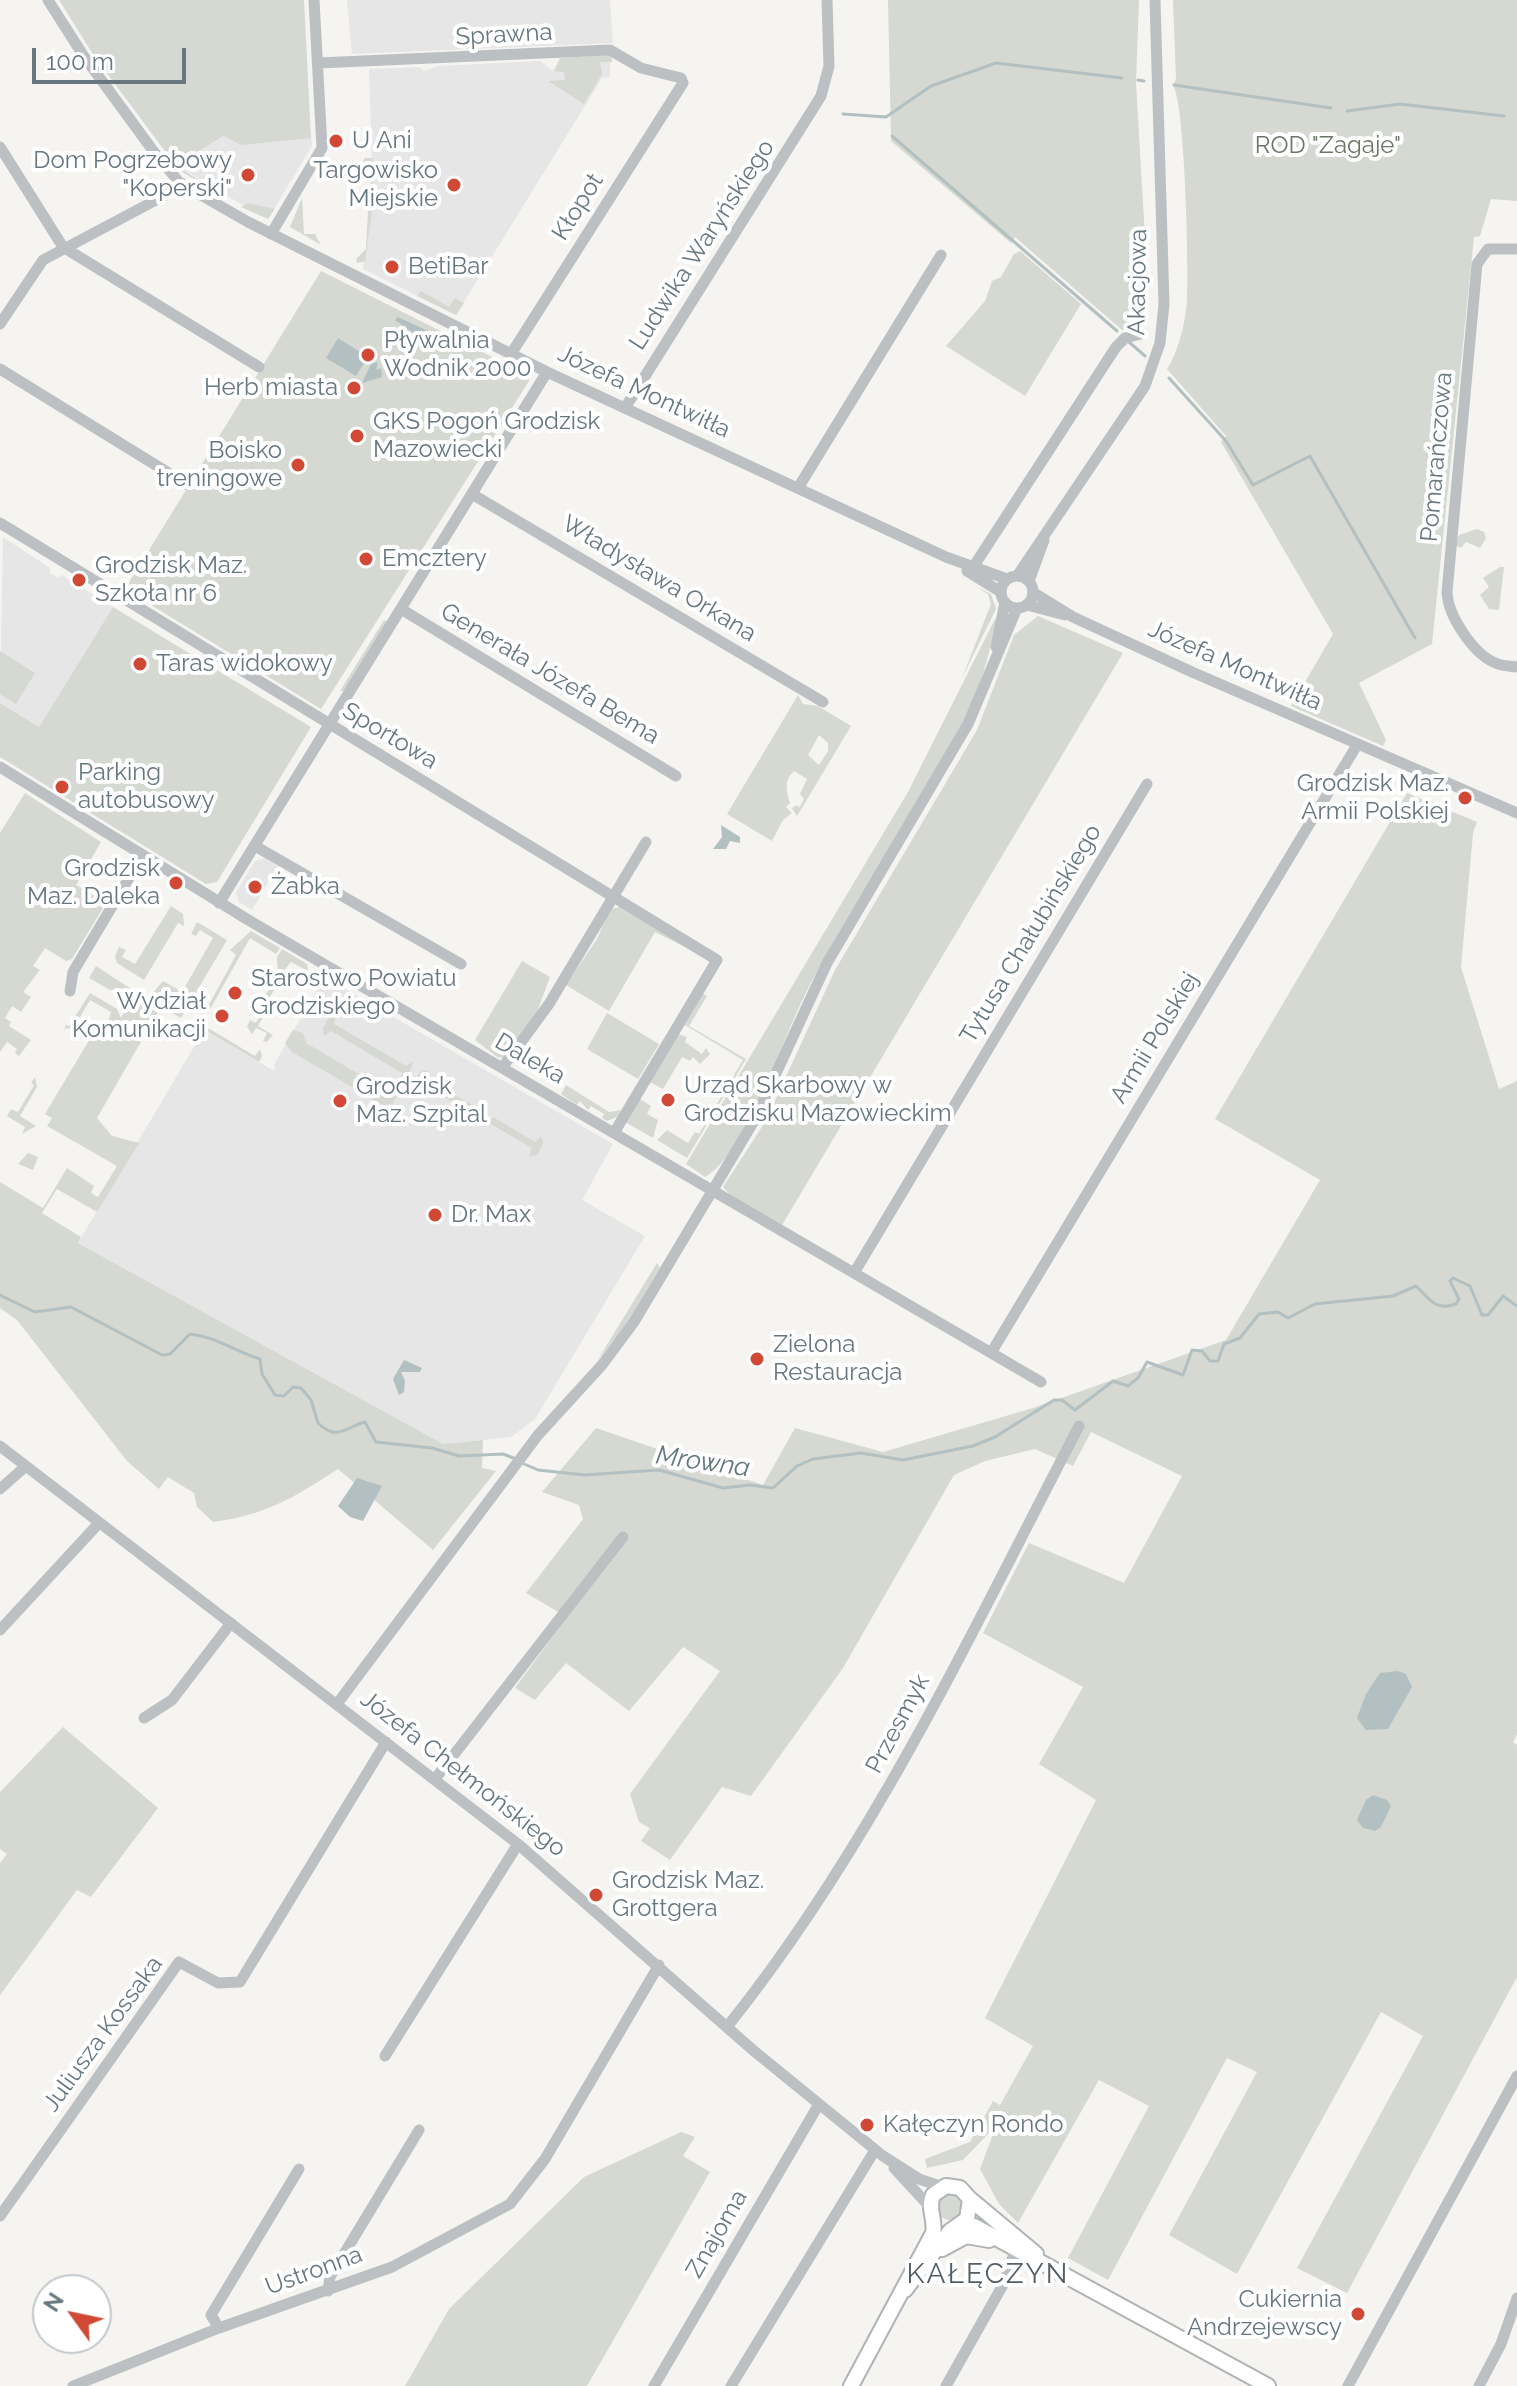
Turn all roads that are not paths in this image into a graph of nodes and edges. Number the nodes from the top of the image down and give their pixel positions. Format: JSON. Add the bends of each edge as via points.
{"nodes":[{"id":1,"x":48,"y":0,"type":"edge"},
{"id":2,"x":314,"y":0,"type":"edge"},
{"id":3,"x":827,"y":0,"type":"edge"},
{"id":4,"x":1155,"y":0,"type":"edge"},
{"id":5,"x":318,"y":63,"type":"junction"},
{"id":6,"x":683,"y":83,"type":"joint"},
{"id":7,"x":0,"y":147,"type":"edge"},
{"id":8,"x":179,"y":182,"type":"junction"},
{"id":9,"x":271,"y":234,"type":"junction"},
{"id":10,"x":63,"y":247,"type":"junction"},
{"id":11,"x":1517,"y":249,"type":"edge"},
{"id":12,"x":941,"y":255,"type":"dead end"},
{"id":13,"x":0,"y":324,"type":"edge"},
{"id":14,"x":1141,"y":334,"type":"dead end"},
{"id":15,"x":511,"y":354,"type":"junction"},
{"id":16,"x":259,"y":367,"type":"dead end"},
{"id":17,"x":0,"y":369,"type":"edge"},
{"id":18,"x":547,"y":372,"type":"junction"},
{"id":19,"x":625,"y":408,"type":"junction"},
{"id":20,"x":188,"y":485,"type":"dead end"},
{"id":21,"x":798,"y":488,"type":"junction"},
{"id":22,"x":472,"y":494,"type":"junction"},
{"id":23,"x":0,"y":523,"type":"edge"},
{"id":24,"x":1047,"y":532,"type":"junction"},
{"id":25,"x":972,"y":570,"type":"junction"},
{"id":26,"x":1012,"y":578,"type":"junction"},
{"id":27,"x":1031,"y":587,"type":"junction"},
{"id":28,"x":1003,"y":597,"type":"junction"},
{"id":29,"x":1022,"y":607,"type":"junction"},
{"id":30,"x":401,"y":609,"type":"junction"},
{"id":31,"x":1073,"y":617,"type":"junction"},
{"id":32,"x":995,"y":660,"type":"junction"},
{"id":33,"x":1517,"y":667,"type":"edge"},
{"id":34,"x":823,"y":702,"type":"dead end"},
{"id":35,"x":329,"y":725,"type":"junction"},
{"id":36,"x":1357,"y":745,"type":"junction"},
{"id":37,"x":0,"y":767,"type":"edge"},
{"id":38,"x":676,"y":776,"type":"dead end"},
{"id":39,"x":1147,"y":784,"type":"dead end"},
{"id":40,"x":1517,"y":813,"type":"edge"},
{"id":41,"x":646,"y":842,"type":"dead end"},
{"id":42,"x":255,"y":846,"type":"junction"},
{"id":43,"x":142,"y":856,"type":"junction"},
{"id":44,"x":613,"y":896,"type":"junction"},
{"id":45,"x":219,"y":903,"type":"junction"},
{"id":46,"x":461,"y":964,"type":"dead end"},
{"id":47,"x":70,"y":991,"type":"dead end"},
{"id":48,"x":502,"y":1068,"type":"junction"},
{"id":49,"x":614,"y":1133,"type":"junction"},
{"id":50,"x":711,"y":1190,"type":"junction"},
{"id":51,"x":854,"y":1273,"type":"junction"},
{"id":52,"x":991,"y":1353,"type":"junction"},
{"id":53,"x":1041,"y":1382,"type":"dead end"},
{"id":54,"x":1079,"y":1426,"type":"dead end"},
{"id":55,"x":0,"y":1446,"type":"edge"},
{"id":56,"x":26,"y":1466,"type":"junction"},
{"id":57,"x":0,"y":1489,"type":"edge"},
{"id":58,"x":99,"y":1523,"type":"junction"},
{"id":59,"x":623,"y":1537,"type":"dead end"},
{"id":60,"x":231,"y":1623,"type":"junction"},
{"id":61,"x":0,"y":1630,"type":"edge"},
{"id":62,"x":337,"y":1704,"type":"junction"},
{"id":63,"x":144,"y":1718,"type":"dead end"},
{"id":64,"x":386,"y":1742,"type":"junction"},
{"id":65,"x":435,"y":1779,"type":"junction"},
{"id":66,"x":518,"y":1844,"type":"junction"},
{"id":67,"x":659,"y":1965,"type":"junction"},
{"id":68,"x":727,"y":2027,"type":"junction"},
{"id":69,"x":385,"y":2056,"type":"dead end"},
{"id":70,"x":1517,"y":2076,"type":"edge"},
{"id":71,"x":819,"y":2104,"type":"junction"},
{"id":72,"x":419,"y":2130,"type":"dead end"},
{"id":73,"x":879,"y":2153,"type":"junction"},
{"id":74,"x":299,"y":2169,"type":"dead end"},
{"id":75,"x":943,"y":2187,"type":"junction"},
{"id":76,"x":970,"y":2199,"type":"junction"},
{"id":77,"x":932,"y":2214,"type":"junction"},
{"id":78,"x":0,"y":2216,"type":"edge"},
{"id":79,"x":958,"y":2225,"type":"junction"},
{"id":80,"x":1015,"y":2251,"type":"junction"},
{"id":81,"x":924,"y":2266,"type":"junction"},
{"id":82,"x":1072,"y":2280,"type":"junction"},
{"id":83,"x":905,"y":2290,"type":"junction"},
{"id":84,"x":328,"y":2291,"type":"junction"},
{"id":85,"x":1517,"y":2298,"type":"edge"},
{"id":86,"x":219,"y":2328,"type":"junction"},
{"id":87,"x":73,"y":2386,"type":"edge"},
{"id":88,"x":654,"y":2386,"type":"edge"},
{"id":89,"x":731,"y":2386,"type":"edge"},
{"id":90,"x":851,"y":2386,"type":"edge"},
{"id":91,"x":946,"y":2386,"type":"edge"},
{"id":92,"x":1268,"y":2386,"type":"edge"},
{"id":93,"x":1348,"y":2386,"type":"edge"},
{"id":94,"x":1479,"y":2386,"type":"edge"}],
"edges":[{"from":1,"to":8,"type":"street","name":"Józefa Montwiłła"},
{"from":2,"to":5,"type":"street"},
{"from":3,"to":19,"type":"street","name":"Ludwika Waryńskiego","via":[[828,74],[817,106]]},
{"from":4,"to":24,"type":"street","name":"Akacjowa","via":[[1164,304],[1160,343],[1145,386]]},
{"from":5,"to":6,"type":"street","name":"Sprawna","via":[[610,50]]},
{"from":5,"to":9,"type":"street","via":[[322,148]]},
{"from":6,"to":15,"type":"street","name":"Kłopot"},
{"from":7,"to":10,"type":"street"},
{"from":8,"to":9,"type":"street","name":"Józefa Montwiłła"},
{"from":8,"to":10,"type":"street","via":[[173,191]]},
{"from":9,"to":15,"type":"street","name":"Józefa Montwiłła"},
{"from":10,"to":13,"type":"street","via":[[34,270]]},
{"from":10,"to":16,"type":"street"},
{"from":11,"to":33,"type":"street","name":"Pomarańczowa","via":[[1488,249],[1477,264],[1447,592],[1447,607],[1470,639],[1495,664]]},
{"from":12,"to":21,"type":"street"},
{"from":14,"to":25,"type":"street","via":[[1116,347]]},
{"from":15,"to":18,"type":"street","name":"Józefa Montwiłła"},
{"from":17,"to":20,"type":"street"},
{"from":18,"to":19,"type":"street","name":"Józefa Montwiłła"},
{"from":18,"to":22,"type":"street"},
{"from":19,"to":21,"type":"street","name":"Józefa Montwiłła"},
{"from":21,"to":25,"type":"street","name":"Józefa Montwiłła"},
{"from":22,"to":30,"type":"street"},
{"from":22,"to":34,"type":"street","name":"Władysława Orkana"},
{"from":23,"to":35,"type":"street","name":"Sportowa"},
{"from":24,"to":26,"type":"street","name":"Akacjowa"},
{"from":24,"to":27,"type":"street","name":"Akacjowa"},
{"from":25,"to":26,"type":"street","name":"Józefa Montwiłła"},
{"from":25,"to":28,"type":"street","name":"Józefa Montwiłła"},
{"from":26,"to":27,"type":"street","name":"Józefa Montwiłła"},
{"from":26,"to":28,"type":"street","name":"Akacjowa"},
{"from":27,"to":29,"type":"street","name":"Akacjowa"},
{"from":27,"to":31,"type":"street","name":"Józefa Montwiłła"},
{"from":28,"to":29,"type":"street","name":"Józefa Montwiłła"},
{"from":28,"to":32,"type":"street","name":"Akacjowa"},
{"from":29,"to":31,"type":"street","name":"Józefa Montwiłła"},
{"from":29,"to":32,"type":"street","name":"Akacjowa"},
{"from":30,"to":35,"type":"street"},
{"from":30,"to":38,"type":"street","name":"Generała Józefa Bema"},
{"from":31,"to":36,"type":"street","name":"Józefa Montwiłła"},
{"from":32,"to":50,"type":"street","via":[[968,724],[827,963],[761,1106]]},
{"from":35,"to":42,"type":"street"},
{"from":35,"to":44,"type":"street","name":"Sportowa"},
{"from":36,"to":40,"type":"street","name":"Józefa Montwiłła"},
{"from":36,"to":52,"type":"street","name":"Armii Polskiej"},
{"from":37,"to":43,"type":"street","name":"Daleka"},
{"from":39,"to":51,"type":"street","name":"Tytusa Chałubińskiego"},
{"from":41,"to":44,"type":"street"},
{"from":42,"to":45,"type":"street"},
{"from":42,"to":46,"type":"street"},
{"from":43,"to":45,"type":"street","name":"Daleka"},
{"from":43,"to":47,"type":"street","via":[[73,972]]},
{"from":44,"to":48,"type":"street","via":[[549,1004]]},
{"from":44,"to":49,"type":"street","name":"Sportowa","via":[[717,960]]},
{"from":45,"to":48,"type":"street","name":"Daleka"},
{"from":48,"to":49,"type":"street","name":"Daleka"},
{"from":49,"to":50,"type":"street","name":"Daleka"},
{"from":50,"to":51,"type":"street","name":"Daleka"},
{"from":50,"to":62,"type":"street","via":[[621,1341],[527,1450]]},
{"from":51,"to":52,"type":"street","name":"Daleka"},
{"from":52,"to":53,"type":"street","name":"Daleka"},
{"from":54,"to":68,"type":"street","name":"Przesmyk","via":[[897,1775]]},
{"from":55,"to":56,"type":"street","name":"Józefa Chełmońskiego"},
{"from":56,"to":57,"type":"street"},
{"from":56,"to":58,"type":"street","name":"Józefa Chełmońskiego"},
{"from":58,"to":60,"type":"street","name":"Józefa Chełmońskiego"},
{"from":58,"to":61,"type":"street"},
{"from":59,"to":65,"type":"street"},
{"from":60,"to":62,"type":"street","name":"Józefa Chełmońskiego"},
{"from":60,"to":63,"type":"street","via":[[172,1700]]},
{"from":62,"to":64,"type":"street","name":"Józefa Chełmońskiego"},
{"from":64,"to":65,"type":"street","name":"Józefa Chełmońskiego"},
{"from":64,"to":78,"type":"street","name":"Juliusza Kossaka","via":[[240,1982],[218,1983],[179,1962]]},
{"from":65,"to":66,"type":"street","name":"Józefa Chełmońskiego"},
{"from":66,"to":67,"type":"street","name":"Józefa Chełmońskiego"},
{"from":66,"to":69,"type":"street"},
{"from":67,"to":68,"type":"street","name":"Józefa Chełmońskiego"},
{"from":67,"to":84,"type":"street","name":"Ustronna","via":[[545,2159],[510,2204],[392,2267]]},
{"from":68,"to":71,"type":"street","name":"Józefa Chełmońskiego"},
{"from":70,"to":93,"type":"street"},
{"from":71,"to":73,"type":"street","name":"Józefa Chełmońskiego"},
{"from":71,"to":88,"type":"street","name":"Znajoma"},
{"from":72,"to":84,"type":"street","via":[[330,2277]]},
{"from":73,"to":75,"type":"street","name":"Józefa Chełmońskiego"},
{"from":73,"to":77,"type":"street","name":"Józefa Chełmońskiego"},
{"from":73,"to":89,"type":"street"},
{"from":74,"to":86,"type":"street","via":[[211,2315]]},
{"from":75,"to":76,"type":"main road","via":[[960,2188]]},
{"from":75,"to":77,"type":"main road","via":[[933,2195]]},
{"from":76,"to":79,"type":"main road","via":[[970,2213]]},
{"from":76,"to":82,"type":"main road"},
{"from":77,"to":79,"type":"main road"},
{"from":77,"to":83,"type":"main road","via":[[933,2233]]},
{"from":79,"to":80,"type":"main road","via":[[974,2226]]},
{"from":79,"to":81,"type":"main road"},
{"from":80,"to":81,"type":"main road","via":[[966,2236],[947,2244]]},
{"from":80,"to":82,"type":"main road"},
{"from":80,"to":91,"type":"street","via":[[1004,2283]]},
{"from":81,"to":83,"type":"main road"},
{"from":82,"to":92,"type":"main road"},
{"from":83,"to":90,"type":"main road"},
{"from":84,"to":86,"type":"street","name":"Ustronna"},
{"from":85,"to":94,"type":"street"},
{"from":86,"to":87,"type":"street","name":"Ustronna"}]}
